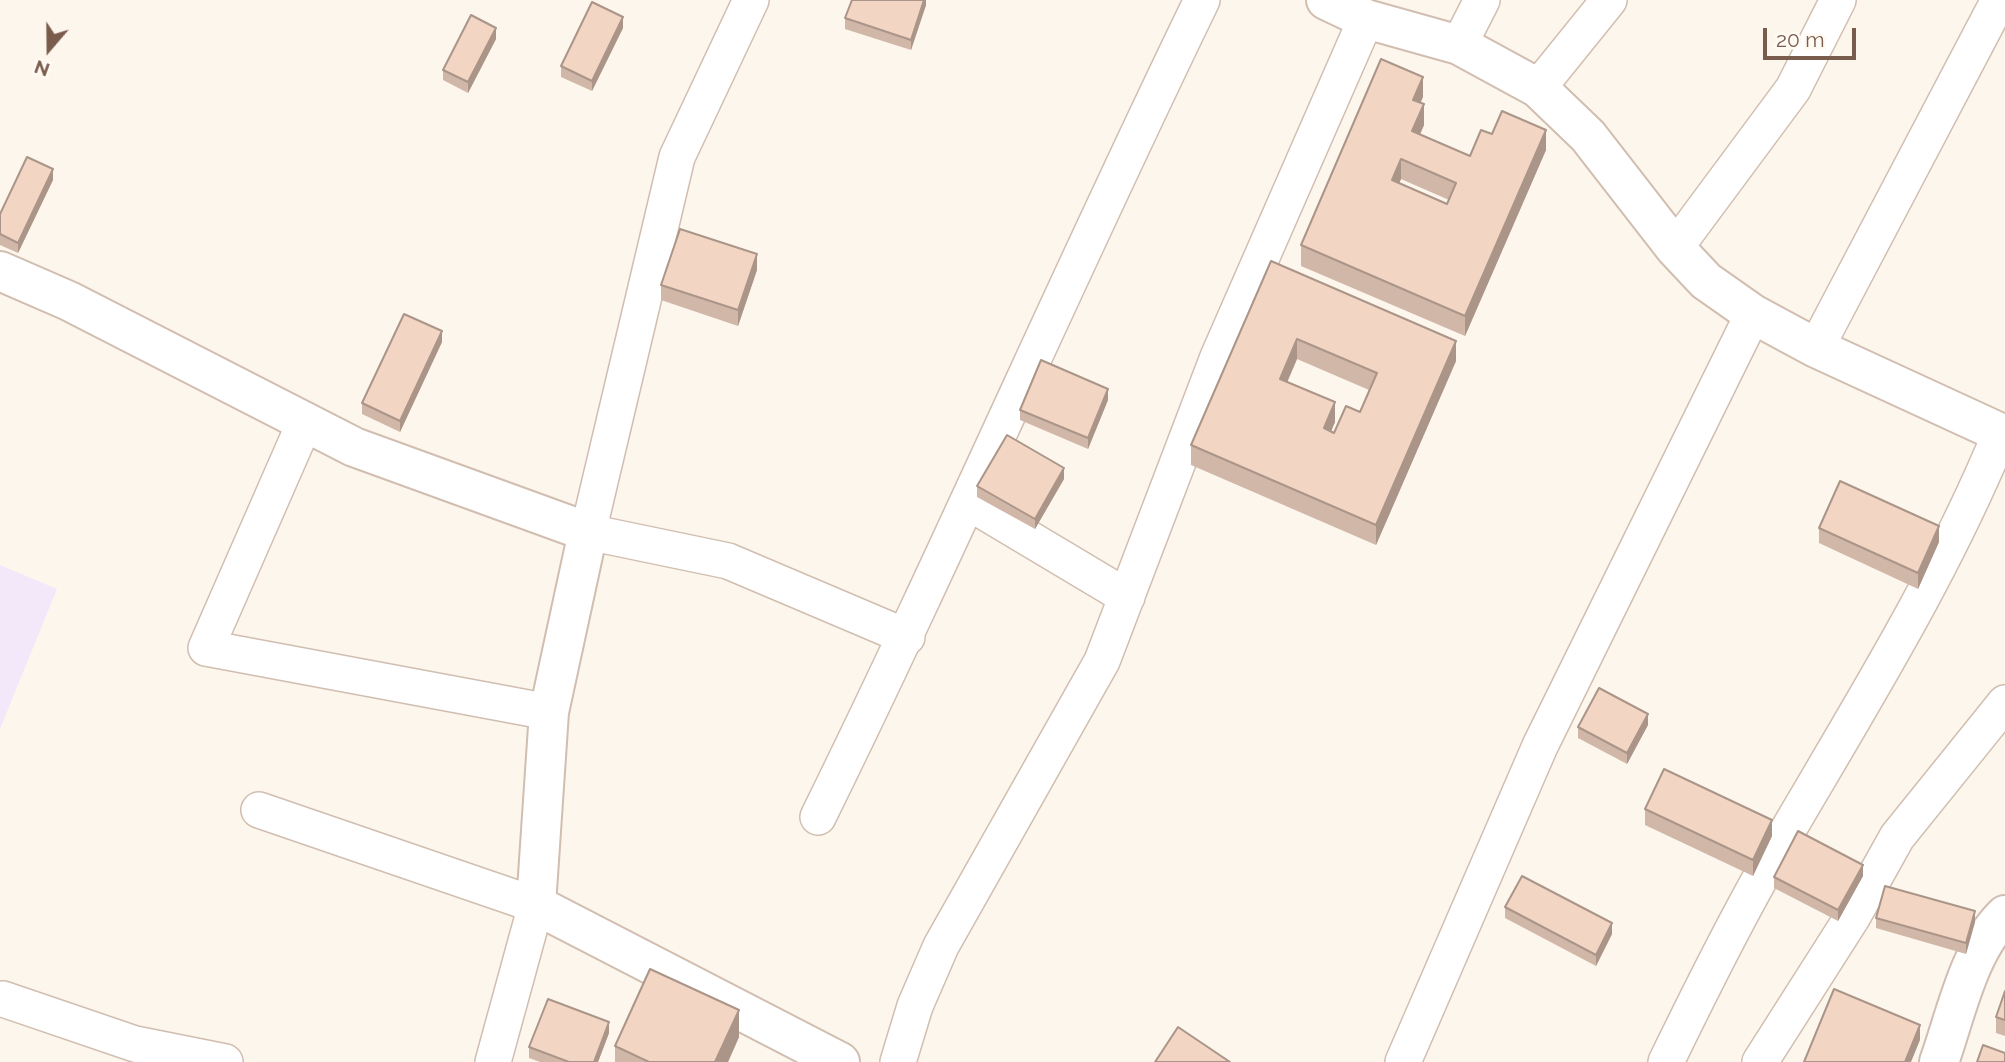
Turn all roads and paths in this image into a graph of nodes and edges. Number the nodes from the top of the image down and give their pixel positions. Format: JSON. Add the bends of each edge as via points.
{"nodes":[{"id":1,"x":751,"y":0,"type":"edge"},
{"id":2,"x":1202,"y":0,"type":"edge"},
{"id":3,"x":1326,"y":0,"type":"edge"},
{"id":4,"x":1482,"y":0,"type":"edge"},
{"id":5,"x":1609,"y":0,"type":"edge"},
{"id":6,"x":1838,"y":0,"type":"edge"},
{"id":7,"x":1999,"y":0,"type":"edge"},
{"id":8,"x":1366,"y":19,"type":"junction"},
{"id":9,"x":1459,"y":45,"type":"junction"},
{"id":10,"x":1538,"y":88,"type":"junction"},
{"id":11,"x":1675,"y":248,"type":"junction"},
{"id":12,"x":0,"y":271,"type":"edge"},
{"id":13,"x":1753,"y":314,"type":"junction"},
{"id":14,"x":1816,"y":348,"type":"junction"},
{"id":15,"x":305,"y":422,"type":"junction"},
{"id":16,"x":2003,"y":433,"type":"edge"},
{"id":17,"x":968,"y":502,"type":"junction"},
{"id":18,"x":588,"y":533,"type":"junction"},
{"id":19,"x":1127,"y":597,"type":"junction"},
{"id":20,"x":907,"y":636,"type":"junction"},
{"id":21,"x":2005,"y":703,"type":"edge"},
{"id":22,"x":549,"y":712,"type":"junction"},
{"id":23,"x":259,"y":810,"type":"dead end"},
{"id":24,"x":818,"y":817,"type":"dead end"},
{"id":25,"x":536,"y":905,"type":"junction"},
{"id":26,"x":2005,"y":915,"type":"edge"},
{"id":27,"x":3,"y":999,"type":"dead end"},
{"id":28,"x":225,"y":1062,"type":"edge"},
{"id":29,"x":493,"y":1062,"type":"edge"},
{"id":30,"x":841,"y":1062,"type":"edge"},
{"id":31,"x":898,"y":1062,"type":"edge"},
{"id":32,"x":1403,"y":1062,"type":"edge"},
{"id":33,"x":1666,"y":1062,"type":"edge"},
{"id":34,"x":1760,"y":1062,"type":"edge"},
{"id":35,"x":1940,"y":1062,"type":"edge"}],
"edges":[{"from":1,"to":18,"type":"street","via":[[677,157]]},
{"from":2,"to":17,"type":"street"},
{"from":3,"to":8,"type":"street"},
{"from":4,"to":9,"type":"street"},
{"from":5,"to":10,"type":"street"},
{"from":6,"to":11,"type":"street","via":[[1793,89]]},
{"from":7,"to":14,"type":"street"},
{"from":8,"to":9,"type":"street"},
{"from":8,"to":19,"type":"street","via":[[1218,357]]},
{"from":9,"to":10,"type":"street"},
{"from":10,"to":11,"type":"street","via":[[1588,136]]},
{"from":11,"to":13,"type":"street","via":[[1706,281]]},
{"from":12,"to":15,"type":"street","via":[[69,301]]},
{"from":13,"to":14,"type":"street"},
{"from":13,"to":32,"type":"street","via":[[1540,746]]},
{"from":14,"to":16,"type":"street"},
{"from":15,"to":18,"type":"street","via":[[354,447]]},
{"from":15,"to":22,"type":"street","via":[[206,648]]},
{"from":16,"to":33,"type":"street","via":[[1905,629],[1773,855]]},
{"from":17,"to":19,"type":"street"},
{"from":17,"to":20,"type":"street"},
{"from":18,"to":20,"type":"street","via":[[728,561]]},
{"from":18,"to":22,"type":"street"},
{"from":19,"to":31,"type":"street","via":[[1102,661],[941,946],[915,1006]]},
{"from":20,"to":24,"type":"street"},
{"from":21,"to":34,"type":"street","via":[[1897,837],[1853,916]]},
{"from":22,"to":25,"type":"street"},
{"from":23,"to":25,"type":"street"},
{"from":25,"to":29,"type":"street"},
{"from":25,"to":30,"type":"street"},
{"from":26,"to":35,"type":"street","via":[[1970,974]]},
{"from":27,"to":28,"type":"street","via":[[135,1044]]}]}
